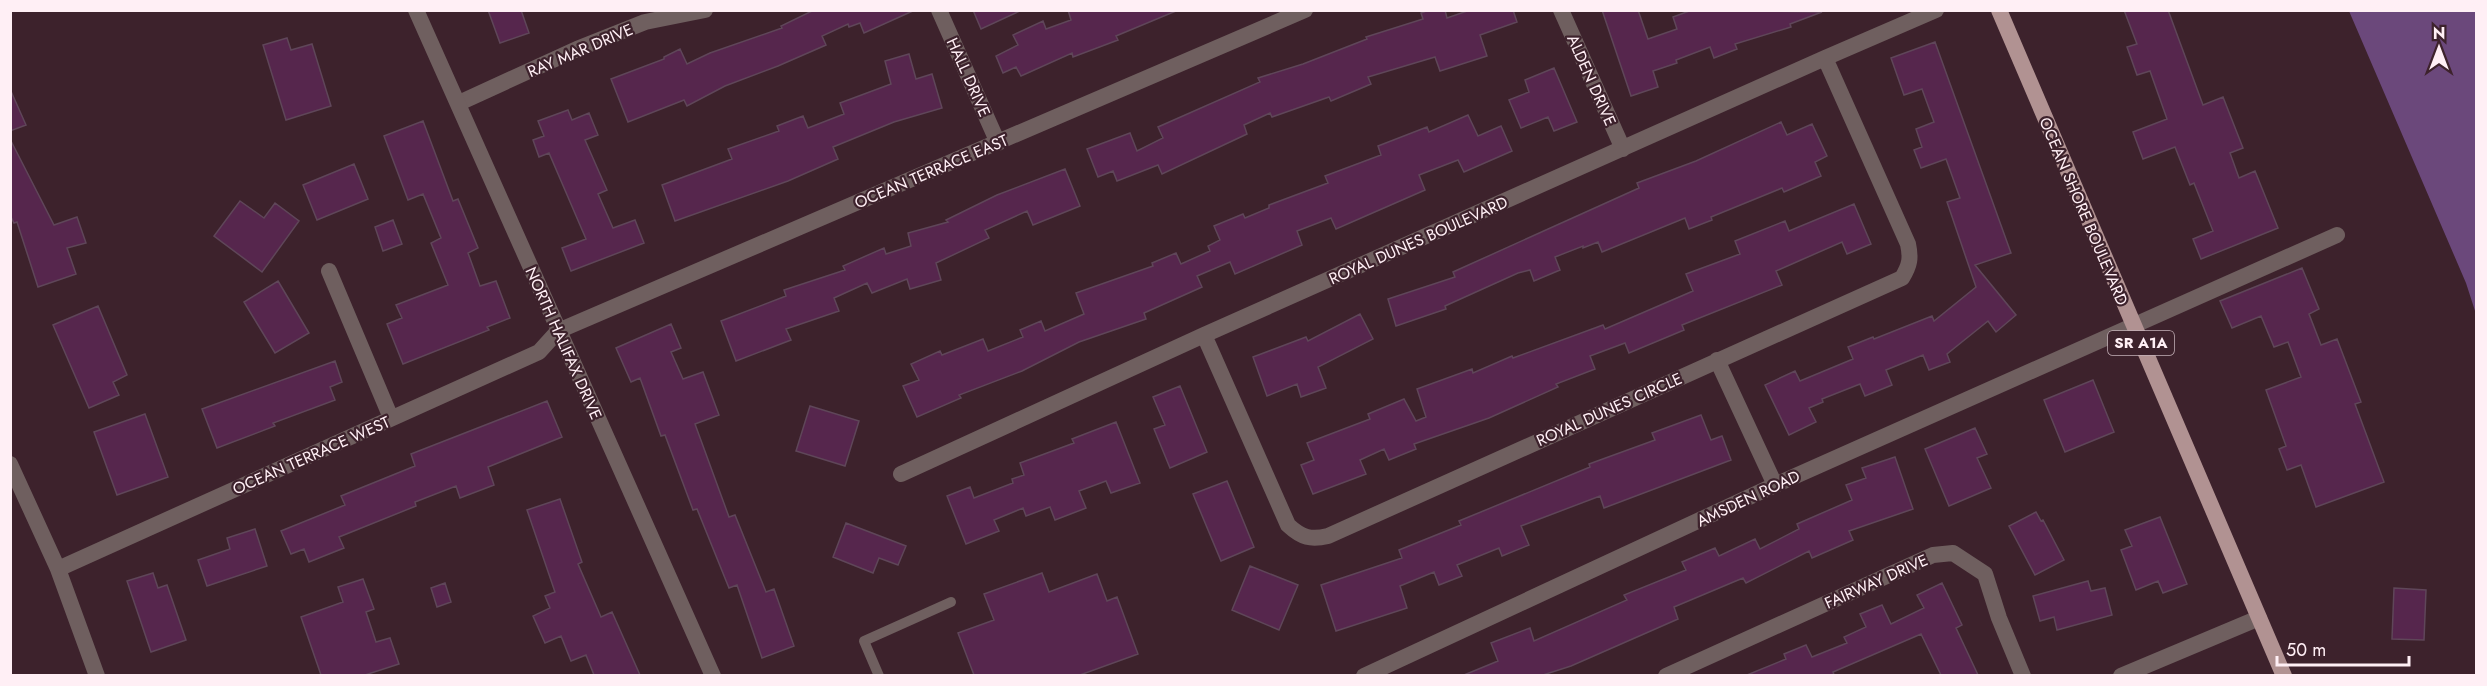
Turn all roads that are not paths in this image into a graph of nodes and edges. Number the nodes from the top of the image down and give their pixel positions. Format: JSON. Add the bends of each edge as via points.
{"nodes":[{"id":1,"x":416,"y":10,"type":"edge"},
{"id":2,"x":705,"y":10,"type":"edge"},
{"id":3,"x":939,"y":10,"type":"edge"},
{"id":4,"x":1305,"y":10,"type":"edge"},
{"id":5,"x":1561,"y":10,"type":"edge"},
{"id":6,"x":1936,"y":10,"type":"edge"},
{"id":7,"x":1999,"y":10,"type":"edge"},
{"id":8,"x":1825,"y":58,"type":"junction"},
{"id":9,"x":459,"y":103,"type":"junction"},
{"id":10,"x":998,"y":142,"type":"junction"},
{"id":11,"x":1623,"y":149,"type":"junction"},
{"id":12,"x":2337,"y":235,"type":"dead end"},
{"id":13,"x":329,"y":271,"type":"dead end"},
{"id":14,"x":2133,"y":326,"type":"junction"},
{"id":15,"x":558,"y":331,"type":"junction"},
{"id":16,"x":1204,"y":334,"type":"junction"},
{"id":17,"x":1717,"y":360,"type":"junction"},
{"id":18,"x":391,"y":418,"type":"junction"},
{"id":19,"x":10,"y":464,"type":"edge"},
{"id":20,"x":901,"y":474,"type":"dead end"},
{"id":21,"x":1775,"y":485,"type":"junction"},
{"id":22,"x":58,"y":569,"type":"junction"},
{"id":23,"x":951,"y":602,"type":"dead end"},
{"id":24,"x":2259,"y":618,"type":"junction"},
{"id":25,"x":97,"y":675,"type":"edge"},
{"id":26,"x":713,"y":675,"type":"edge"},
{"id":27,"x":879,"y":675,"type":"edge"},
{"id":28,"x":1364,"y":675,"type":"edge"},
{"id":29,"x":1666,"y":675,"type":"edge"},
{"id":30,"x":2023,"y":675,"type":"edge"},
{"id":31,"x":2121,"y":675,"type":"edge"},
{"id":32,"x":2284,"y":675,"type":"edge"}],
"edges":[{"from":1,"to":9,"type":"street","name":"NORTH HALIFAX DRIVE"},
{"from":2,"to":9,"type":"street","name":"RAY MAR DRIVE","via":[[645,22]]},
{"from":3,"to":10,"type":"street","name":"HALL DRIVE"},
{"from":4,"to":10,"type":"street","name":"OCEAN TERRACE EAST"},
{"from":5,"to":11,"type":"street","name":"ALDEN DRIVE"},
{"from":6,"to":8,"type":"street","name":"ROYAL DUNES BOULEVARD"},
{"from":7,"to":14,"type":"main road","name":"OCEAN SHORE BOULEVARD","number":"SR A1A"},
{"from":8,"to":11,"type":"street","name":"ROYAL DUNES BOULEVARD"},
{"from":8,"to":17,"type":"street","name":"ROYAL DUNES CIRCLE","via":[[1908,243],[1909,266],[1902,278]]},
{"from":9,"to":15,"type":"street","name":"NORTH HALIFAX DRIVE"},
{"from":10,"to":15,"type":"street","name":"OCEAN TERRACE EAST"},
{"from":11,"to":16,"type":"street","name":"ROYAL DUNES BOULEVARD"},
{"from":12,"to":14,"type":"street","name":"AMSDEN ROAD"},
{"from":13,"to":18,"type":"street"},
{"from":14,"to":21,"type":"street","name":"AMSDEN ROAD"},
{"from":14,"to":24,"type":"main road","name":"OCEAN SHORE BOULEVARD","number":"SR A1A"},
{"from":15,"to":18,"type":"street","name":"OCEAN TERRACE WEST","via":[[540,352]]},
{"from":15,"to":26,"type":"street","name":"NORTH HALIFAX DRIVE"},
{"from":16,"to":17,"type":"street","name":"ROYAL DUNES CIRCLE","via":[[1288,525],[1298,535],[1312,540]]},
{"from":16,"to":20,"type":"street","name":"ROYAL DUNES BOULEVARD"},
{"from":17,"to":21,"type":"street"},
{"from":18,"to":22,"type":"street","name":"OCEAN TERRACE WEST"},
{"from":19,"to":22,"type":"street"},
{"from":21,"to":28,"type":"street","name":"AMSDEN ROAD"},
{"from":22,"to":25,"type":"street"},
{"from":23,"to":27,"type":"lane","via":[[864,641]]},
{"from":24,"to":31,"type":"street"},
{"from":24,"to":32,"type":"main road","name":"OCEAN SHORE BOULEVARD","number":"SR A1A"},
{"from":29,"to":30,"type":"street","name":"FAIRWAY DRIVE","via":[[1933,555],[1953,553],[1986,574]]}]}
